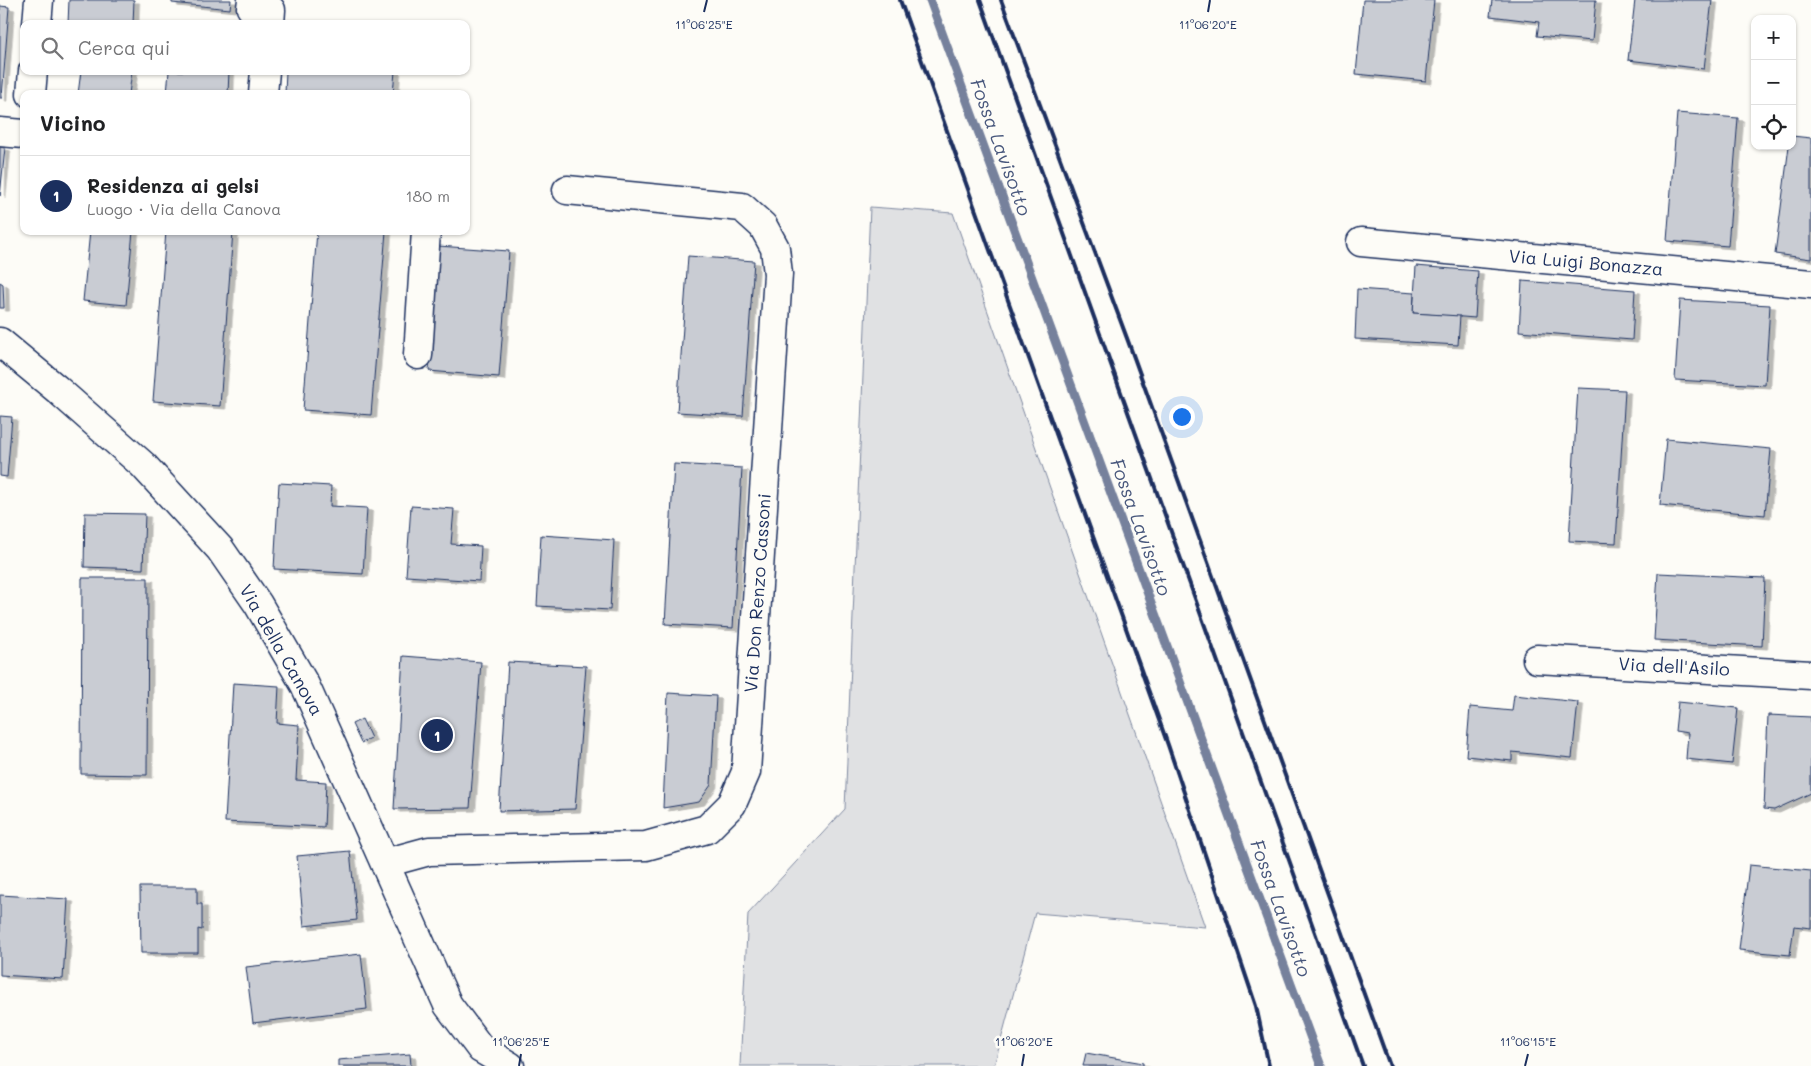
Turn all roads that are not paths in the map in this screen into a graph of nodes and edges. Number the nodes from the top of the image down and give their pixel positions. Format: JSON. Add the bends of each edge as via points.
{"nodes":[{"id":1,"x":39,"y":0,"type":"edge"},
{"id":2,"x":252,"y":0,"type":"edge"},
{"id":3,"x":37,"y":20,"type":"edge"},
{"id":4,"x":270,"y":20,"type":"edge"},
{"id":5,"x":33,"y":75,"type":"edge"},
{"id":6,"x":265,"y":75,"type":"edge"},
{"id":7,"x":31,"y":90,"type":"edge"},
{"id":8,"x":264,"y":90,"type":"edge"},
{"id":9,"x":0,"y":132,"type":"edge"},
{"id":10,"x":20,"y":134,"type":"edge"},
{"id":11,"x":567,"y":190,"type":"dead end"},
{"id":12,"x":426,"y":235,"type":"edge"},
{"id":13,"x":1361,"y":242,"type":"dead end"},
{"id":14,"x":1811,"y":284,"type":"edge"},
{"id":15,"x":0,"y":342,"type":"edge"},
{"id":16,"x":418,"y":355,"type":"dead end"},
{"id":17,"x":1536,"y":659,"type":"dead end"},
{"id":18,"x":1811,"y":675,"type":"edge"},
{"id":19,"x":385,"y":863,"type":"junction"},
{"id":20,"x":510,"y":1066,"type":"edge"}],
"edges":[{"from":1,"to":3,"type":"street"},
{"from":2,"to":4,"type":"street","via":[[251,8],[271,10]]},
{"from":5,"to":7,"type":"street"},
{"from":6,"to":8,"type":"street"},
{"from":9,"to":10,"type":"street"},
{"from":11,"to":19,"type":"street","name":"Via Don Renzo Cassoni","via":[[742,208],[763,226],[776,248],[778,274],[746,772],[732,804],[707,828],[646,846],[429,851]]},
{"from":12,"to":16,"type":"street"},
{"from":13,"to":14,"type":"street","name":"Via Luigi Bonazza"},
{"from":15,"to":19,"type":"street","name":"Via della Canova","via":[[143,465],[220,549],[258,604],[305,685]]},
{"from":17,"to":18,"type":"street","name":"Via dell'Asilo"},
{"from":19,"to":20,"type":"street","name":"Via della Canova","via":[[448,1005],[481,1048]]}]}
